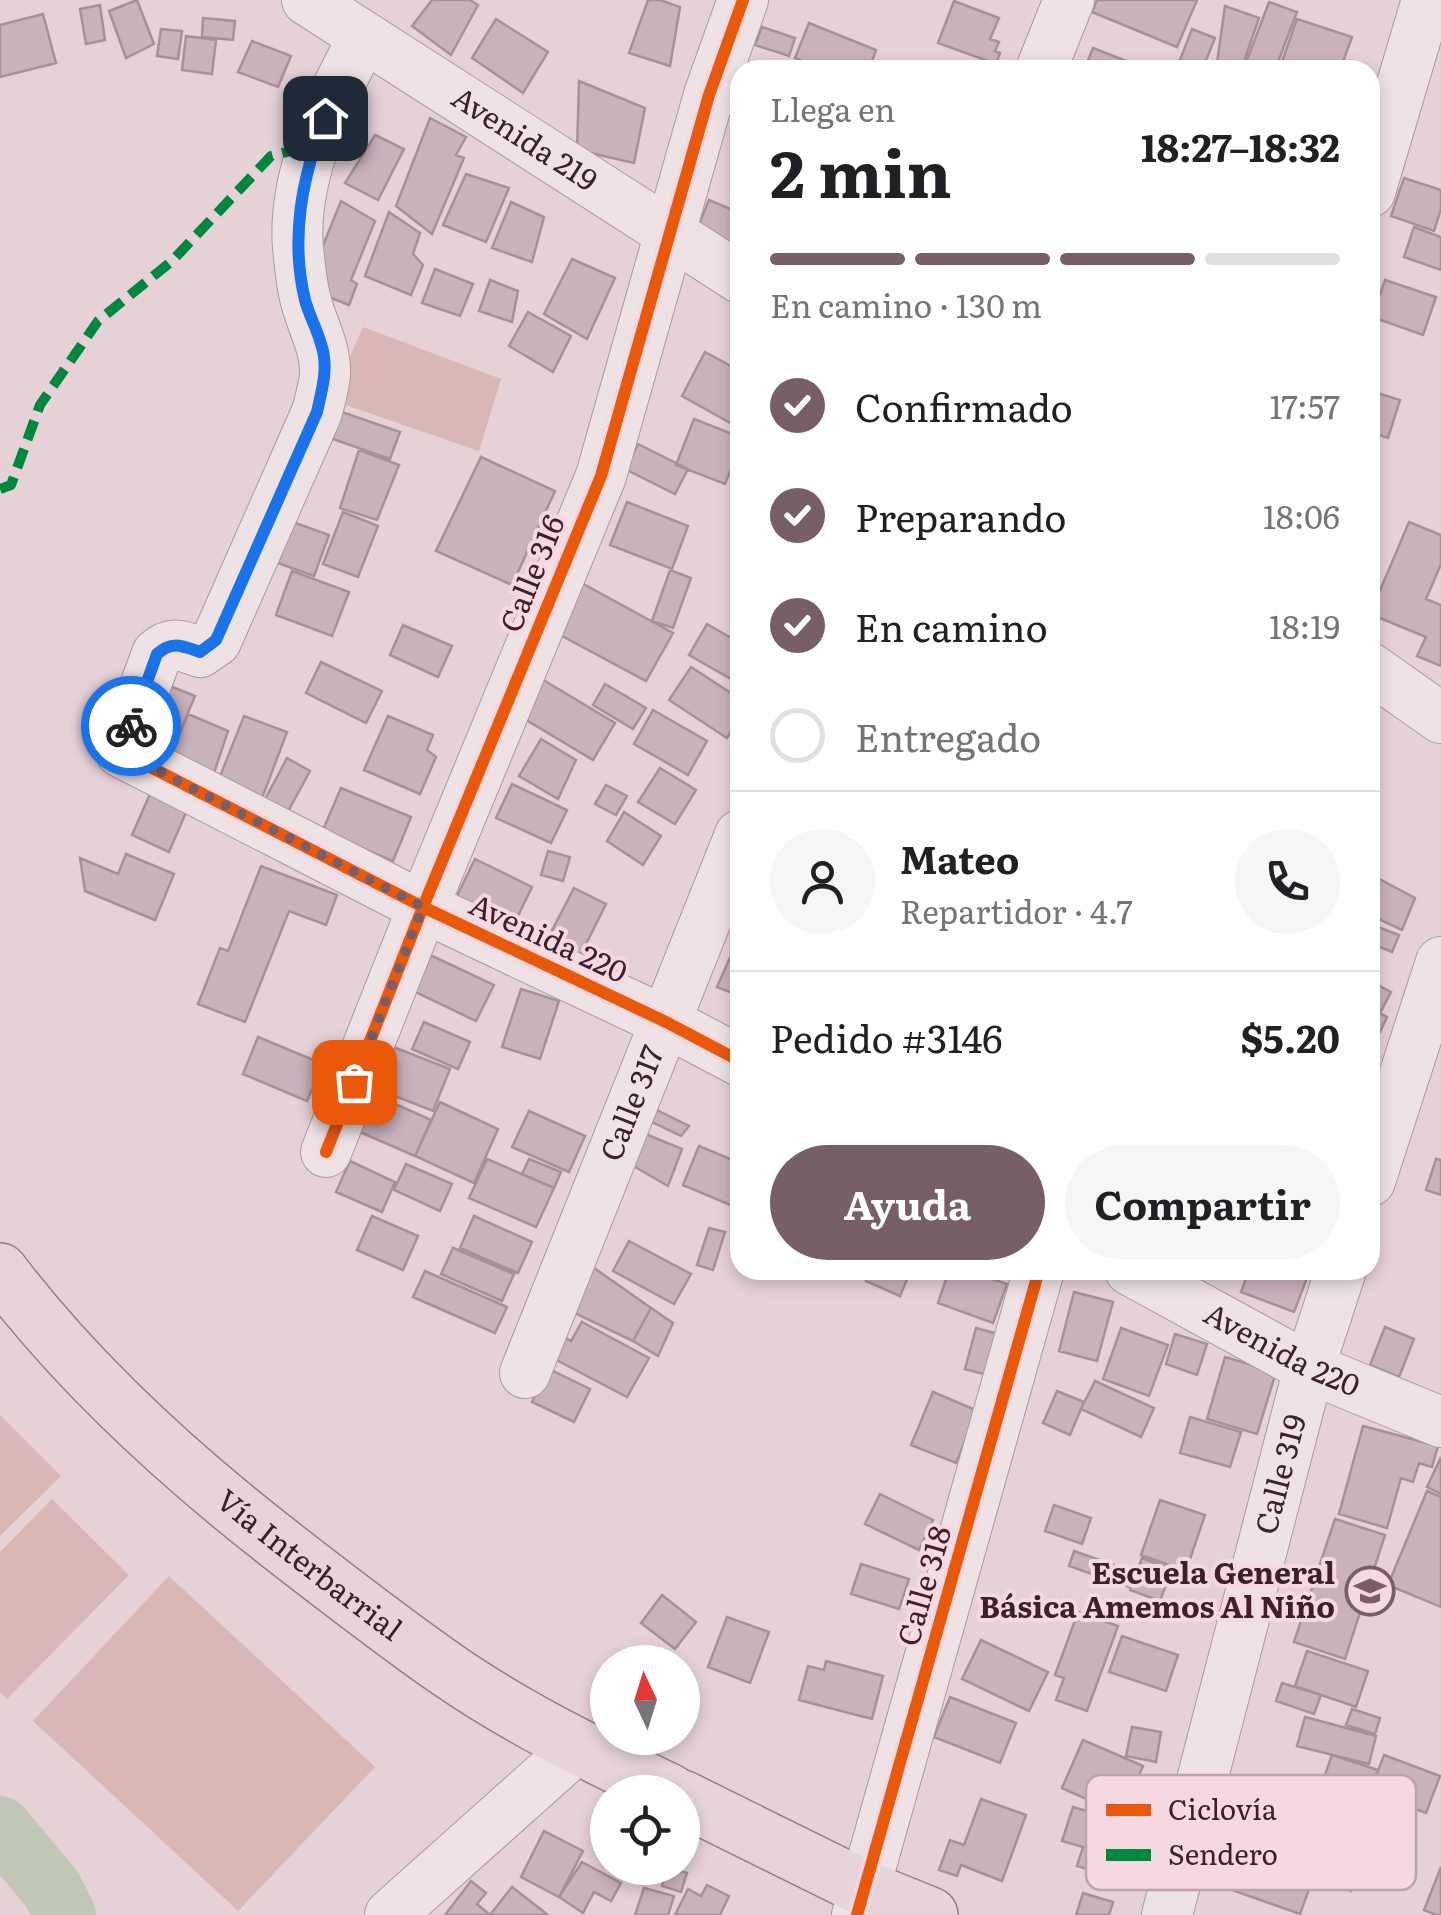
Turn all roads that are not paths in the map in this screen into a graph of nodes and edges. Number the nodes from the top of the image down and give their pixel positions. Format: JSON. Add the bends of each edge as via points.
{"nodes":[{"id":1,"x":307,"y":0,"type":"edge"},
{"id":2,"x":743,"y":0,"type":"edge"},
{"id":3,"x":1069,"y":0,"type":"edge"},
{"id":4,"x":1427,"y":0,"type":"edge"},
{"id":5,"x":363,"y":38,"type":"junction"},
{"id":6,"x":1045,"y":60,"type":"edge"},
{"id":7,"x":1380,"y":158,"type":"edge"},
{"id":8,"x":670,"y":236,"type":"junction"},
{"id":9,"x":730,"y":272,"type":"edge"},
{"id":10,"x":1380,"y":675,"type":"edge"},
{"id":11,"x":1441,"y":718,"type":"edge"},
{"id":12,"x":730,"y":860,"type":"edge"},
{"id":13,"x":423,"y":907,"type":"junction"},
{"id":14,"x":1441,"y":962,"type":"edge"},
{"id":15,"x":666,"y":1022,"type":"junction"},
{"id":16,"x":730,"y":1056,"type":"edge"},
{"id":17,"x":1380,"y":1150,"type":"edge"},
{"id":18,"x":326,"y":1152,"type":"dead end"},
{"id":19,"x":0,"y":1271,"type":"edge"},
{"id":20,"x":1036,"y":1280,"type":"edge"},
{"id":21,"x":1148,"y":1280,"type":"edge"},
{"id":22,"x":1338,"y":1280,"type":"edge"},
{"id":23,"x":1309,"y":1368,"type":"junction"},
{"id":24,"x":524,"y":1373,"type":"dead end"},
{"id":25,"x":1441,"y":1422,"type":"edge"},
{"id":26,"x":578,"y":1747,"type":"junction"},
{"id":27,"x":635,"y":1775,"type":"edge"},
{"id":28,"x":1203,"y":1775,"type":"edge"},
{"id":29,"x":700,"y":1808,"type":"edge"},
{"id":30,"x":1173,"y":1890,"type":"edge"},
{"id":31,"x":861,"y":1902,"type":"edge"},
{"id":32,"x":390,"y":1915,"type":"edge"},
{"id":33,"x":930,"y":1915,"type":"edge"},
{"id":34,"x":1167,"y":1915,"type":"edge"}],
"edges":[{"from":1,"to":5,"type":"street","name":"Avenida 219"},
{"from":2,"to":8,"type":"street","name":"Calle 316"},
{"from":3,"to":6,"type":"street"},
{"from":4,"to":7,"type":"street"},
{"from":5,"to":8,"type":"street","name":"Avenida 219"},
{"from":5,"to":13,"type":"street","name":"Avenida 220","via":[[335,92],[301,192],[298,244],[306,300],[323,348],[317,412],[216,640],[200,652],[176,644],[157,654],[122,752]]},
{"from":8,"to":9,"type":"street","name":"Avenida 219"},
{"from":8,"to":13,"type":"street","name":"Calle 316","via":[[601,476]]},
{"from":10,"to":11,"type":"street"},
{"from":12,"to":15,"type":"street","name":"Calle 317"},
{"from":13,"to":15,"type":"street","name":"Avenida 220"},
{"from":13,"to":18,"type":"street","name":"Calle 316"},
{"from":14,"to":17,"type":"street"},
{"from":15,"to":16,"type":"street","name":"Avenida 220"},
{"from":15,"to":24,"type":"street","name":"Calle 317"},
{"from":19,"to":26,"type":"main road","name":"Vía Interbarrial","via":[[102,1388],[208,1488],[448,1670]]},
{"from":20,"to":31,"type":"street","name":"Calle 318"},
{"from":21,"to":23,"type":"street","name":"Avenida 220"},
{"from":22,"to":23,"type":"street","name":"Calle 319"},
{"from":23,"to":25,"type":"street","name":"Avenida 220"},
{"from":23,"to":28,"type":"street","name":"Calle 319"},
{"from":26,"to":27,"type":"main road","name":"Vía Interbarrial"},
{"from":26,"to":32,"type":"street"},
{"from":29,"to":31,"type":"main road"},
{"from":30,"to":34,"type":"street","name":"Calle 319"},
{"from":31,"to":33,"type":"main road"}]}
